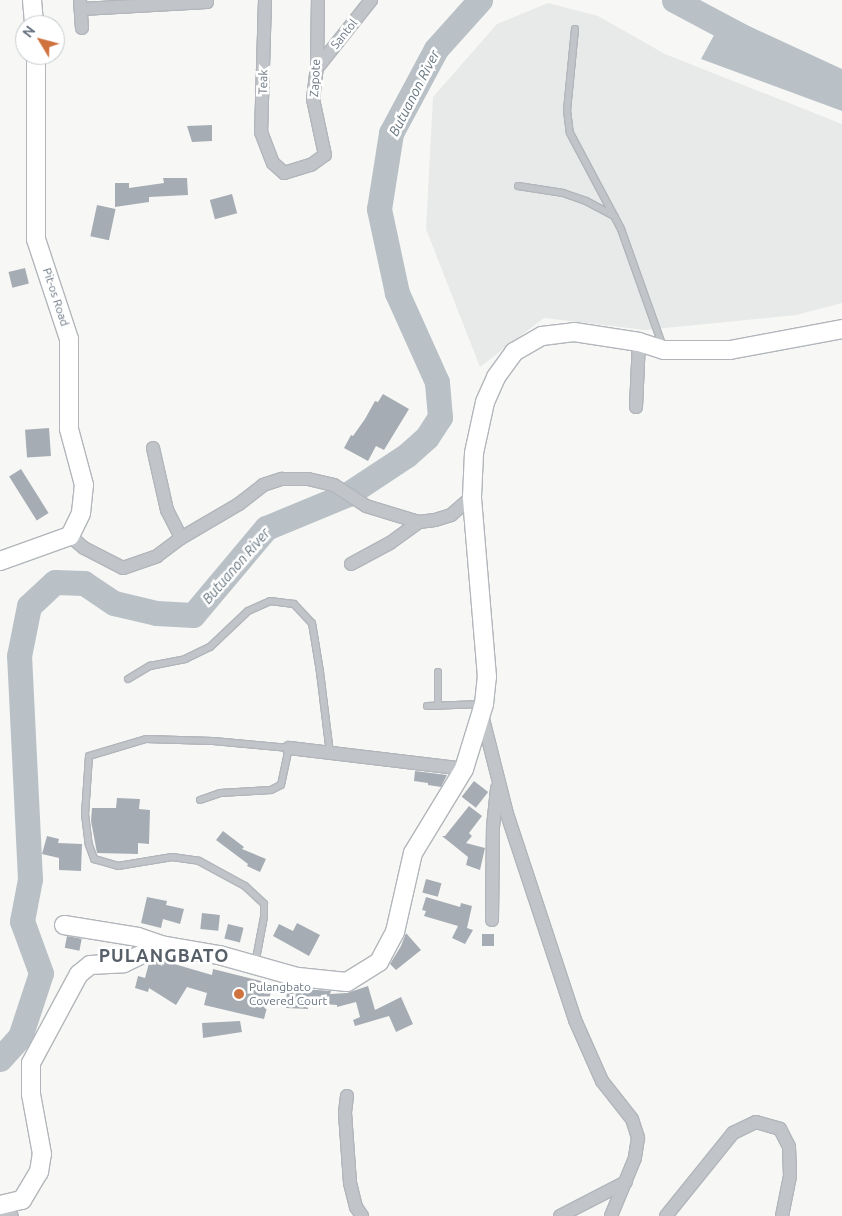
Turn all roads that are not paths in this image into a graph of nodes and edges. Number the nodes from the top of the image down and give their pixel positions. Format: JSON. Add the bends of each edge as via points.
{"nodes":[{"id":1,"x":32,"y":0,"type":"edge"},
{"id":2,"x":207,"y":0,"type":"edge"},
{"id":3,"x":265,"y":0,"type":"edge"},
{"id":4,"x":318,"y":0,"type":"edge"},
{"id":5,"x":371,"y":0,"type":"edge"},
{"id":6,"x":81,"y":4,"type":"edge"},
{"id":7,"x":33,"y":15,"type":"edge"},
{"id":8,"x":82,"y":28,"type":"dead end"},
{"id":9,"x":576,"y":29,"type":"dead end"},
{"id":10,"x":36,"y":65,"type":"edge"},
{"id":11,"x":317,"y":68,"type":"junction"},
{"id":12,"x":325,"y":155,"type":"joint"},
{"id":13,"x":518,"y":186,"type":"dead end"},
{"id":14,"x":615,"y":217,"type":"junction"},
{"id":15,"x":842,"y":329,"type":"edge"},
{"id":16,"x":639,"y":342,"type":"junction"},
{"id":17,"x":664,"y":350,"type":"junction"},
{"id":18,"x":636,"y":407,"type":"dead end"},
{"id":19,"x":153,"y":448,"type":"dead end"},
{"id":20,"x":472,"y":497,"type":"junction"},
{"id":21,"x":419,"y":522,"type":"junction"},
{"id":22,"x":70,"y":536,"type":"junction"},
{"id":23,"x":181,"y":538,"type":"junction"},
{"id":24,"x":0,"y":561,"type":"edge"},
{"id":25,"x":351,"y":564,"type":"dead end"},
{"id":26,"x":438,"y":672,"type":"dead end"},
{"id":27,"x":128,"y":679,"type":"dead end"},
{"id":28,"x":428,"y":706,"type":"dead end"},
{"id":29,"x":438,"y":706,"type":"junction"},
{"id":30,"x":483,"y":710,"type":"junction"},
{"id":31,"x":288,"y":748,"type":"junction"},
{"id":32,"x":330,"y":753,"type":"junction"},
{"id":33,"x":464,"y":769,"type":"junction"},
{"id":34,"x":498,"y":782,"type":"junction"},
{"id":35,"x":200,"y":800,"type":"dead end"},
{"id":36,"x":492,"y":920,"type":"dead end"},
{"id":37,"x":64,"y":925,"type":"dead end"},
{"id":38,"x":161,"y":945,"type":"junction"},
{"id":39,"x":255,"y":965,"type":"junction"},
{"id":40,"x":347,"y":1096,"type":"dead end"},
{"id":41,"x":626,"y":1182,"type":"junction"},
{"id":42,"x":5,"y":1209,"type":"edge"},
{"id":43,"x":362,"y":1216,"type":"edge"},
{"id":44,"x":560,"y":1216,"type":"edge"},
{"id":45,"x":611,"y":1216,"type":"edge"},
{"id":46,"x":666,"y":1216,"type":"edge"},
{"id":47,"x":782,"y":1216,"type":"edge"}],
"edges":[{"from":1,"to":7,"type":"street"},
{"from":2,"to":6,"type":"street"},
{"from":3,"to":12,"type":"street","name":"Teak","via":[[261,132],[273,163],[284,173],[311,165]]},
{"from":4,"to":11,"type":"street","name":"Zapote"},
{"from":5,"to":11,"type":"street","name":"Santol"},
{"from":6,"to":8,"type":"street"},
{"from":9,"to":14,"type":"lane","via":[[567,110],[570,133]]},
{"from":10,"to":22,"type":"street","name":"Pit-os Road","via":[[36,239],[70,339],[69,429],[84,485],[81,513]]},
{"from":11,"to":12,"type":"street","name":"Zapote","via":[[313,99]]},
{"from":13,"to":14,"type":"lane","via":[[563,193]]},
{"from":14,"to":17,"type":"lane"},
{"from":15,"to":17,"type":"street","via":[[730,350]]},
{"from":16,"to":17,"type":"street"},
{"from":16,"to":18,"type":"street"},
{"from":16,"to":20,"type":"street","via":[[574,332],[542,336],[514,352],[496,377],[485,402],[474,453]]},
{"from":19,"to":23,"type":"street","via":[[166,510]]},
{"from":20,"to":21,"type":"street","via":[[451,515]]},
{"from":20,"to":30,"type":"street","via":[[487,677]]},
{"from":21,"to":23,"type":"street","via":[[366,506],[334,485],[308,479],[282,479],[263,485],[239,504]]},
{"from":21,"to":25,"type":"street","via":[[390,543]]},
{"from":22,"to":23,"type":"street","via":[[84,548],[123,568],[157,556]]},
{"from":22,"to":24,"type":"street"},
{"from":26,"to":29,"type":"lane"},
{"from":27,"to":32,"type":"lane","via":[[150,666],[185,660],[210,647],[248,611],[263,604],[270,601],[294,604],[312,622]]},
{"from":28,"to":29,"type":"lane"},
{"from":29,"to":30,"type":"lane"},
{"from":30,"to":33,"type":"street"},
{"from":30,"to":34,"type":"street"},
{"from":31,"to":32,"type":"street"},
{"from":31,"to":35,"type":"lane","via":[[281,785],[271,790],[220,793]]},
{"from":31,"to":39,"type":"lane","via":[[146,739],[88,756],[85,814],[94,859],[118,866],[172,856],[199,861],[245,886],[264,904]]},
{"from":32,"to":33,"type":"street"},
{"from":33,"to":39,"type":"street","via":[[413,853],[395,932],[379,962],[347,982],[298,977]]},
{"from":34,"to":36,"type":"street","via":[[493,827]]},
{"from":34,"to":41,"type":"street","via":[[575,1020],[602,1081],[632,1118],[638,1138]]},
{"from":37,"to":38,"type":"street","via":[[138,937]]},
{"from":38,"to":39,"type":"street"},
{"from":38,"to":42,"type":"street","via":[[124,963],[90,965],[79,974],[31,1063],[31,1094],[42,1154],[39,1172],[22,1200]]},
{"from":40,"to":43,"type":"street","via":[[345,1113],[350,1183],[356,1207]]},
{"from":41,"to":44,"type":"street"},
{"from":41,"to":45,"type":"street"},
{"from":46,"to":47,"type":"street","via":[[733,1133],[756,1122],[780,1129],[789,1147],[790,1176]]}]}
